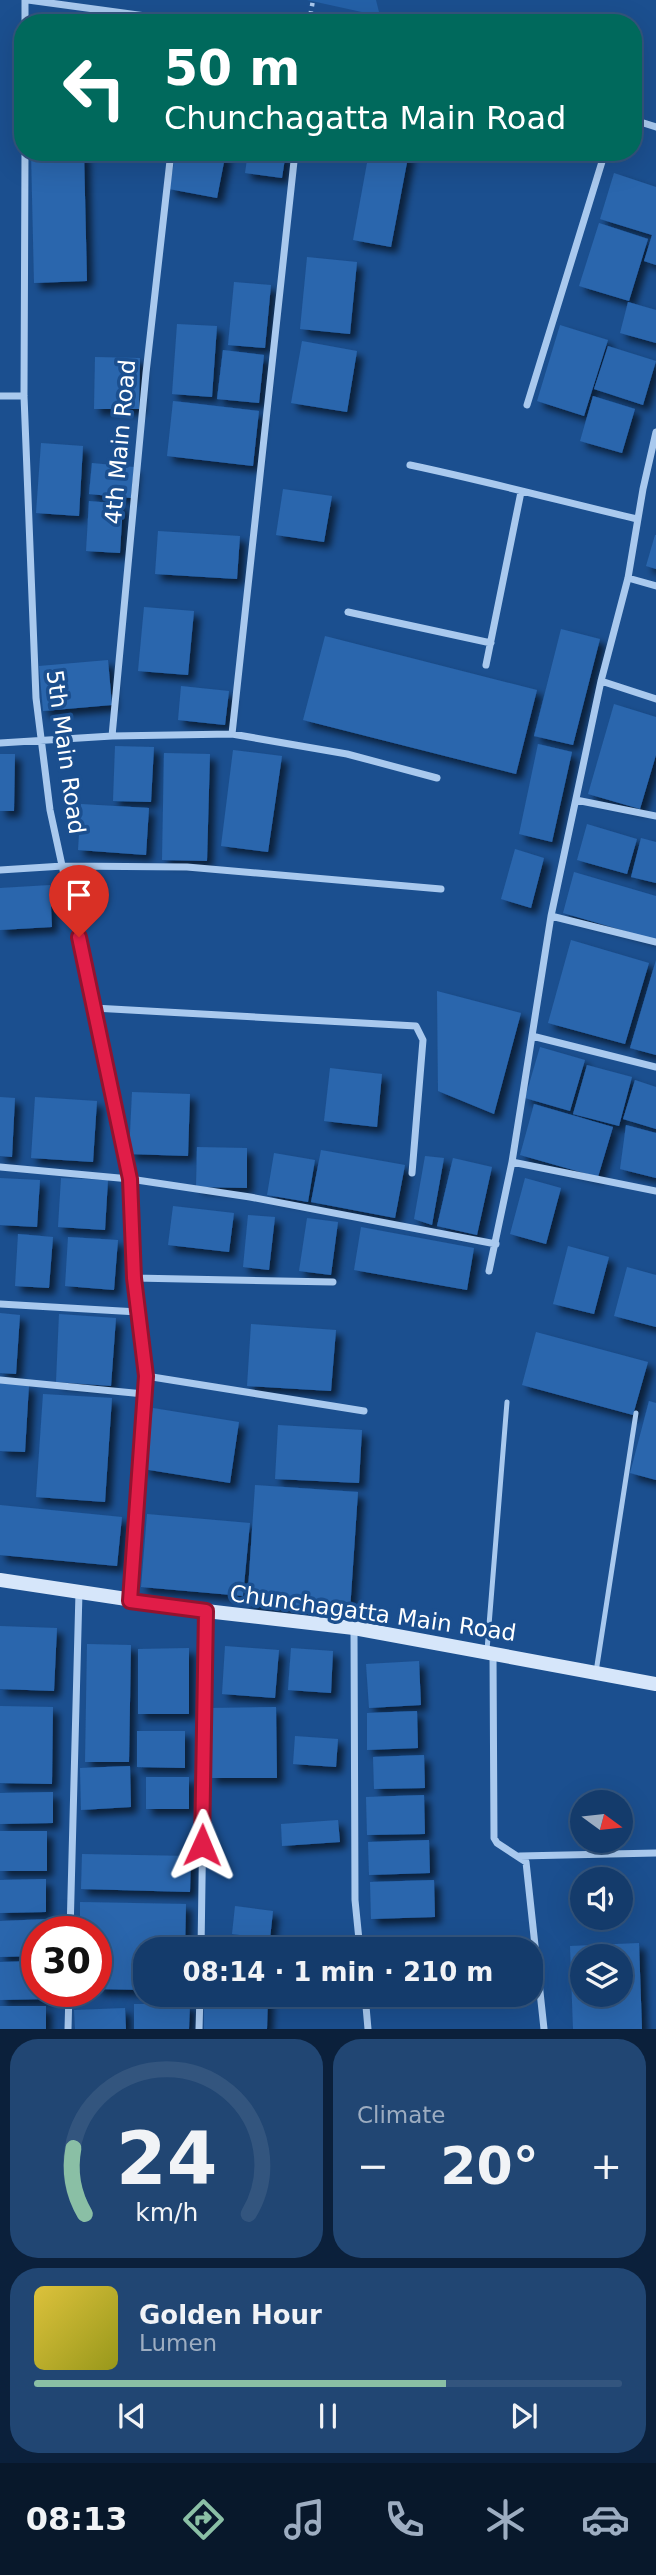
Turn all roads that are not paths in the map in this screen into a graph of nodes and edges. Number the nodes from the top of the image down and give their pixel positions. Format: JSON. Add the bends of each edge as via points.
{"nodes":[{"id":1,"x":27,"y":0,"type":"edge"},
{"id":2,"x":128,"y":14,"type":"edge"},
{"id":3,"x":25,"y":161,"type":"edge"},
{"id":4,"x":170,"y":161,"type":"edge"},
{"id":5,"x":294,"y":161,"type":"edge"},
{"id":6,"x":603,"y":161,"type":"edge"},
{"id":7,"x":0,"y":396,"type":"edge"},
{"id":8,"x":24,"y":396,"type":"junction"},
{"id":9,"x":527,"y":405,"type":"dead end"},
{"id":10,"x":656,"y":432,"type":"edge"},
{"id":11,"x":653,"y":457,"type":"edge"},
{"id":12,"x":410,"y":465,"type":"dead end"},
{"id":13,"x":521,"y":492,"type":"junction"},
{"id":14,"x":637,"y":519,"type":"junction"},
{"id":15,"x":628,"y":578,"type":"junction"},
{"id":16,"x":656,"y":586,"type":"edge"},
{"id":17,"x":348,"y":612,"type":"dead end"},
{"id":18,"x":491,"y":643,"type":"junction"},
{"id":19,"x":486,"y":665,"type":"dead end"},
{"id":20,"x":601,"y":681,"type":"junction"},
{"id":21,"x":656,"y":699,"type":"edge"},
{"id":22,"x":232,"y":734,"type":"junction"},
{"id":23,"x":112,"y":736,"type":"junction"},
{"id":24,"x":41,"y":739,"type":"junction"},
{"id":25,"x":0,"y":743,"type":"edge"},
{"id":26,"x":437,"y":778,"type":"dead end"},
{"id":27,"x":576,"y":800,"type":"junction"},
{"id":28,"x":656,"y":816,"type":"edge"},
{"id":29,"x":63,"y":866,"type":"junction"},
{"id":30,"x":0,"y":870,"type":"edge"},
{"id":31,"x":441,"y":889,"type":"dead end"},
{"id":32,"x":551,"y":916,"type":"junction"},
{"id":33,"x":656,"y":942,"type":"edge"},
{"id":34,"x":94,"y":1008,"type":"junction"},
{"id":35,"x":532,"y":1036,"type":"junction"},
{"id":36,"x":656,"y":1067,"type":"edge"},
{"id":37,"x":512,"y":1162,"type":"junction"},
{"id":38,"x":0,"y":1167,"type":"edge"},
{"id":39,"x":412,"y":1173,"type":"dead end"},
{"id":40,"x":130,"y":1179,"type":"junction"},
{"id":41,"x":656,"y":1191,"type":"edge"},
{"id":42,"x":496,"y":1244,"type":"junction"},
{"id":43,"x":489,"y":1271,"type":"dead end"},
{"id":44,"x":134,"y":1278,"type":"junction"},
{"id":45,"x":333,"y":1282,"type":"dead end"},
{"id":46,"x":0,"y":1304,"type":"edge"},
{"id":47,"x":138,"y":1312,"type":"junction"},
{"id":48,"x":146,"y":1376,"type":"junction"},
{"id":49,"x":0,"y":1380,"type":"edge"},
{"id":50,"x":144,"y":1394,"type":"junction"},
{"id":51,"x":508,"y":1402,"type":"dead end"},
{"id":52,"x":365,"y":1410,"type":"dead end"},
{"id":53,"x":636,"y":1413,"type":"dead end"},
{"id":54,"x":0,"y":1580,"type":"edge"},
{"id":55,"x":79,"y":1592,"type":"junction"},
{"id":56,"x":130,"y":1601,"type":"junction"},
{"id":57,"x":206,"y":1611,"type":"junction"},
{"id":58,"x":354,"y":1628,"type":"junction"},
{"id":59,"x":490,"y":1652,"type":"junction"},
{"id":60,"x":596,"y":1672,"type":"junction"},
{"id":61,"x":656,"y":1684,"type":"edge"},
{"id":62,"x":656,"y":1853,"type":"edge"},
{"id":63,"x":519,"y":1856,"type":"junction"},
{"id":64,"x":70,"y":1916,"type":"edge"},
{"id":65,"x":201,"y":1937,"type":"edge"},
{"id":66,"x":359,"y":1937,"type":"edge"},
{"id":67,"x":69,"y":2007,"type":"edge"},
{"id":68,"x":200,"y":2007,"type":"edge"},
{"id":69,"x":366,"y":2007,"type":"edge"},
{"id":70,"x":68,"y":2029,"type":"edge"},
{"id":71,"x":199,"y":2029,"type":"edge"},
{"id":72,"x":368,"y":2029,"type":"edge"},
{"id":73,"x":544,"y":2029,"type":"edge"}],
"edges":[{"from":1,"to":2,"type":"street"},
{"from":3,"to":8,"type":"street","name":"5th Main Road"},
{"from":4,"to":23,"type":"street","name":"4th Main Road"},
{"from":5,"to":22,"type":"street"},
{"from":6,"to":9,"type":"street"},
{"from":7,"to":8,"type":"street"},
{"from":8,"to":24,"type":"street","name":"5th Main Road"},
{"from":10,"to":11,"type":"street"},
{"from":11,"to":14,"type":"street"},
{"from":12,"to":13,"type":"street"},
{"from":13,"to":14,"type":"street"},
{"from":13,"to":18,"type":"street"},
{"from":14,"to":15,"type":"street"},
{"from":15,"to":16,"type":"street"},
{"from":15,"to":20,"type":"street"},
{"from":17,"to":18,"type":"street"},
{"from":18,"to":19,"type":"street"},
{"from":20,"to":21,"type":"street"},
{"from":20,"to":27,"type":"street"},
{"from":22,"to":23,"type":"street"},
{"from":22,"to":26,"type":"street","via":[[346,754]]},
{"from":23,"to":24,"type":"street"},
{"from":24,"to":25,"type":"street"},
{"from":24,"to":29,"type":"street","name":"5th Main Road"},
{"from":27,"to":28,"type":"street"},
{"from":27,"to":32,"type":"street"},
{"from":29,"to":30,"type":"street"},
{"from":29,"to":31,"type":"street","via":[[187,867]]},
{"from":29,"to":34,"type":"street","name":"5th Main Road"},
{"from":32,"to":33,"type":"street"},
{"from":32,"to":35,"type":"street"},
{"from":34,"to":39,"type":"street","via":[[416,1026],[423,1040]]},
{"from":34,"to":40,"type":"street","name":"5th Main Road"},
{"from":35,"to":36,"type":"street"},
{"from":35,"to":37,"type":"street"},
{"from":37,"to":41,"type":"street"},
{"from":37,"to":42,"type":"street"},
{"from":38,"to":40,"type":"street"},
{"from":40,"to":42,"type":"street"},
{"from":40,"to":44,"type":"street","name":"5th Main Road"},
{"from":42,"to":43,"type":"street"},
{"from":44,"to":45,"type":"street"},
{"from":44,"to":47,"type":"street","name":"5th Main Road"},
{"from":46,"to":47,"type":"street"},
{"from":47,"to":48,"type":"street","name":"5th Main Road"},
{"from":48,"to":50,"type":"street","name":"5th Main Road"},
{"from":48,"to":52,"type":"street"},
{"from":49,"to":50,"type":"street"},
{"from":50,"to":56,"type":"street","name":"5th Main Road"},
{"from":51,"to":59,"type":"lane"},
{"from":53,"to":60,"type":"lane"},
{"from":54,"to":55,"type":"street","name":"Chunchagatta Main Road"},
{"from":55,"to":56,"type":"street","name":"Chunchagatta Main Road"},
{"from":55,"to":64,"type":"street"},
{"from":56,"to":57,"type":"street","name":"Chunchagatta Main Road"},
{"from":57,"to":58,"type":"street","name":"Chunchagatta Main Road"},
{"from":57,"to":65,"type":"street"},
{"from":58,"to":59,"type":"street","name":"Chunchagatta Main Road"},
{"from":58,"to":66,"type":"street"},
{"from":59,"to":60,"type":"street","name":"Chunchagatta Main Road"},
{"from":59,"to":63,"type":"street","via":[[494,1838]]},
{"from":60,"to":61,"type":"street","name":"Chunchagatta Main Road"},
{"from":62,"to":63,"type":"street"},
{"from":63,"to":73,"type":"street","via":[[526,1862]]},
{"from":67,"to":70,"type":"street"},
{"from":68,"to":71,"type":"street"},
{"from":69,"to":72,"type":"street"}]}
